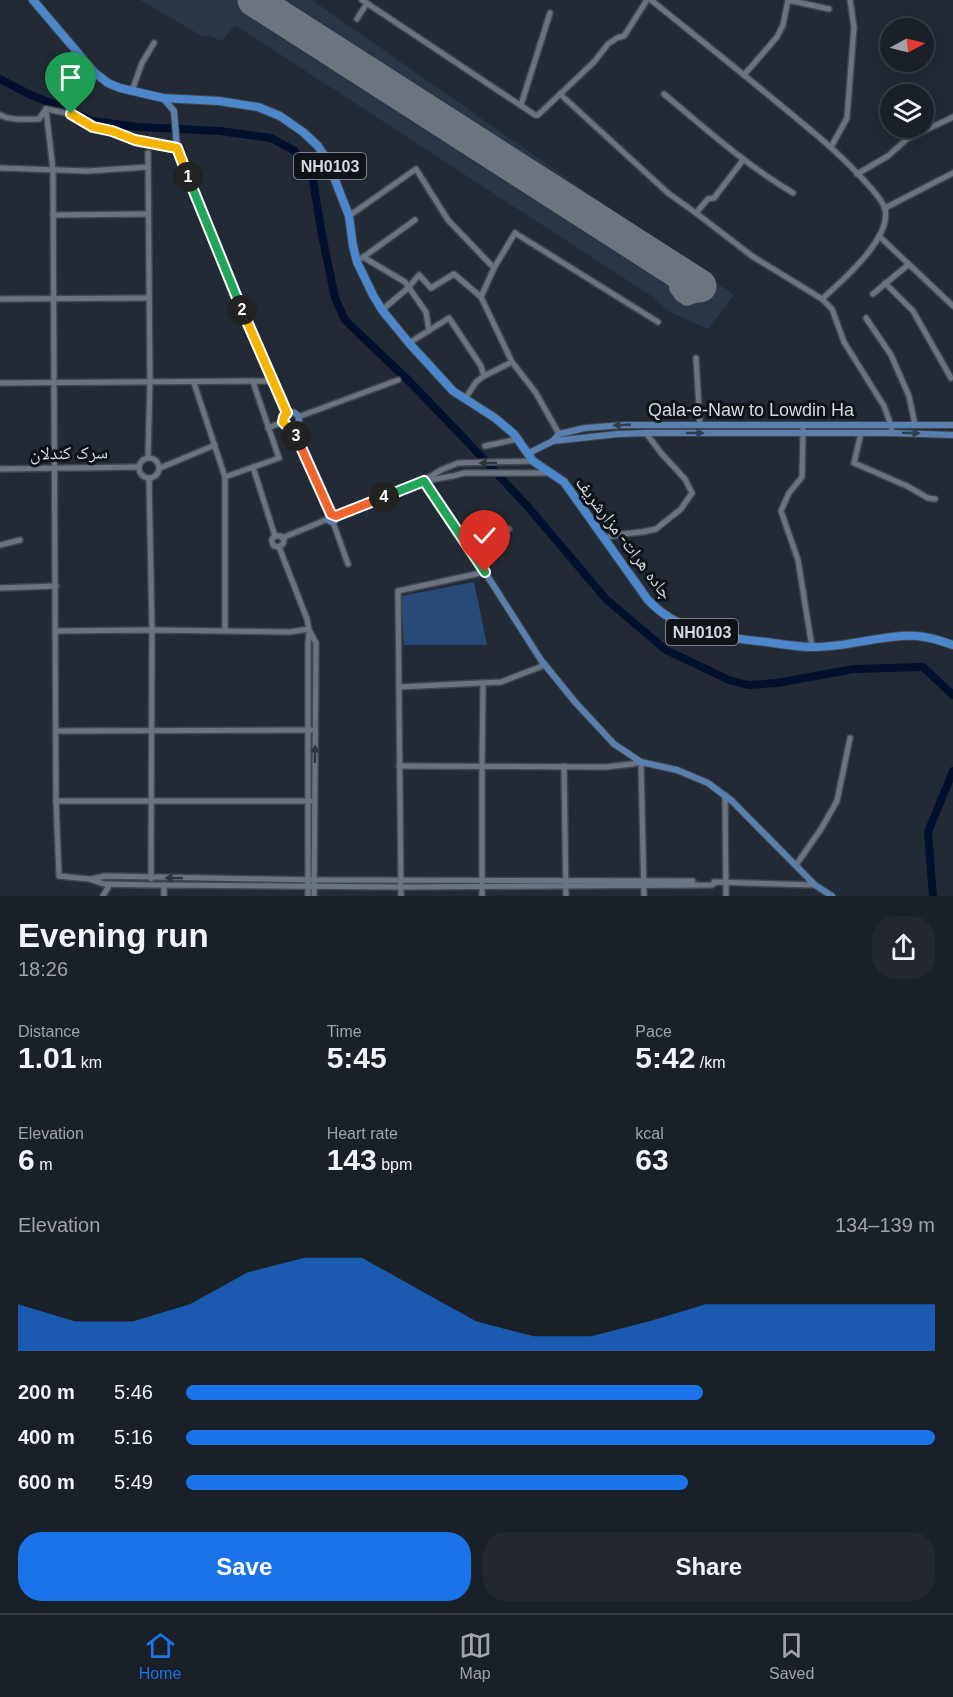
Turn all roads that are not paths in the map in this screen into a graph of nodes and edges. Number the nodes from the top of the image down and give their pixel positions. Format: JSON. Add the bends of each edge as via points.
{"nodes":[{"id":1,"x":33,"y":0,"type":"edge"},
{"id":2,"x":649,"y":0,"type":"edge"},
{"id":3,"x":788,"y":0,"type":"edge"},
{"id":4,"x":850,"y":0,"type":"edge"},
{"id":5,"x":364,"y":2,"type":"edge"},
{"id":6,"x":829,"y":9,"type":"dead end"},
{"id":7,"x":550,"y":13,"type":"dead end"},
{"id":8,"x":357,"y":19,"type":"dead end"},
{"id":9,"x":154,"y":43,"type":"dead end"},
{"id":10,"x":744,"y":75,"type":"junction"},
{"id":11,"x":132,"y":91,"type":"junction"},
{"id":12,"x":560,"y":94,"type":"junction"},
{"id":13,"x":664,"y":94,"type":"dead end"},
{"id":14,"x":163,"y":98,"type":"junction"},
{"id":15,"x":521,"y":105,"type":"junction"},
{"id":16,"x":46,"y":109,"type":"junction"},
{"id":17,"x":0,"y":115,"type":"edge"},
{"id":18,"x":953,"y":117,"type":"edge"},
{"id":19,"x":831,"y":147,"type":"junction"},
{"id":20,"x":177,"y":148,"type":"junction"},
{"id":21,"x":148,"y":153,"type":"dead end"},
{"id":22,"x":743,"y":160,"type":"junction"},
{"id":23,"x":148,"y":167,"type":"junction"},
{"id":24,"x":0,"y":168,"type":"edge"},
{"id":25,"x":53,"y":170,"type":"junction"},
{"id":26,"x":953,"y":173,"type":"edge"},
{"id":27,"x":857,"y":174,"type":"junction"},
{"id":28,"x":793,"y":193,"type":"dead end"},
{"id":29,"x":885,"y":208,"type":"junction"},
{"id":30,"x":696,"y":213,"type":"junction"},
{"id":31,"x":148,"y":214,"type":"junction"},
{"id":32,"x":53,"y":215,"type":"junction"},
{"id":33,"x":349,"y":216,"type":"junction"},
{"id":34,"x":415,"y":220,"type":"dead end"},
{"id":35,"x":879,"y":236,"type":"junction"},
{"id":36,"x":360,"y":260,"type":"junction"},
{"id":37,"x":909,"y":264,"type":"junction"},
{"id":38,"x":494,"y":268,"type":"junction"},
{"id":39,"x":885,"y":283,"type":"junction"},
{"id":40,"x":408,"y":288,"type":"junction"},
{"id":41,"x":873,"y":294,"type":"dead end"},
{"id":42,"x":481,"y":297,"type":"junction"},
{"id":43,"x":149,"y":298,"type":"junction"},
{"id":44,"x":0,"y":299,"type":"edge"},
{"id":45,"x":822,"y":299,"type":"junction"},
{"id":46,"x":53,"y":300,"type":"junction"},
{"id":47,"x":953,"y":306,"type":"edge"},
{"id":48,"x":382,"y":310,"type":"junction"},
{"id":49,"x":866,"y":318,"type":"dead end"},
{"id":50,"x":658,"y":322,"type":"dead end"},
{"id":51,"x":429,"y":331,"type":"junction"},
{"id":52,"x":409,"y":343,"type":"junction"},
{"id":53,"x":696,"y":358,"type":"dead end"},
{"id":54,"x":512,"y":362,"type":"junction"},
{"id":55,"x":484,"y":376,"type":"junction"},
{"id":56,"x":951,"y":378,"type":"dead end"},
{"id":57,"x":398,"y":380,"type":"dead end"},
{"id":58,"x":273,"y":381,"type":"junction"},
{"id":59,"x":55,"y":382,"type":"junction"},
{"id":60,"x":150,"y":382,"type":"junction"},
{"id":61,"x":253,"y":382,"type":"junction"},
{"id":62,"x":0,"y":383,"type":"edge"},
{"id":63,"x":194,"y":383,"type":"junction"},
{"id":64,"x":465,"y":399,"type":"junction"},
{"id":65,"x":287,"y":413,"type":"junction"},
{"id":66,"x":298,"y":417,"type":"junction"},
{"id":67,"x":283,"y":422,"type":"junction"},
{"id":68,"x":677,"y":425,"type":"junction"},
{"id":69,"x":700,"y":425,"type":"junction"},
{"id":70,"x":803,"y":425,"type":"junction"},
{"id":71,"x":891,"y":425,"type":"junction"},
{"id":72,"x":915,"y":425,"type":"junction"},
{"id":73,"x":953,"y":425,"type":"edge"},
{"id":74,"x":268,"y":428,"type":"junction"},
{"id":75,"x":292,"y":428,"type":"junction"},
{"id":76,"x":646,"y":433,"type":"junction"},
{"id":77,"x":676,"y":433,"type":"junction"},
{"id":78,"x":803,"y":433,"type":"junction"},
{"id":79,"x":861,"y":433,"type":"junction"},
{"id":80,"x":892,"y":433,"type":"junction"},
{"id":81,"x":560,"y":434,"type":"junction"},
{"id":82,"x":953,"y":435,"type":"edge"},
{"id":83,"x":519,"y":439,"type":"junction"},
{"id":84,"x":553,"y":441,"type":"junction"},
{"id":85,"x":215,"y":445,"type":"junction"},
{"id":86,"x":485,"y":446,"type":"dead end"},
{"id":87,"x":529,"y":453,"type":"junction"},
{"id":88,"x":148,"y":458,"type":"junction"},
{"id":89,"x":533,"y":461,"type":"junction"},
{"id":90,"x":139,"y":466,"type":"junction"},
{"id":91,"x":254,"y":467,"type":"junction"},
{"id":92,"x":56,"y":468,"type":"junction"},
{"id":93,"x":160,"y":468,"type":"junction"},
{"id":94,"x":0,"y":470,"type":"edge"},
{"id":95,"x":550,"y":473,"type":"junction"},
{"id":96,"x":225,"y":477,"type":"junction"},
{"id":97,"x":149,"y":478,"type":"junction"},
{"id":98,"x":424,"y":481,"type":"junction"},
{"id":99,"x":935,"y":499,"type":"dead end"},
{"id":100,"x":332,"y":518,"type":"junction"},
{"id":101,"x":509,"y":529,"type":"dead end"},
{"id":102,"x":275,"y":536,"type":"junction"},
{"id":103,"x":282,"y":537,"type":"junction"},
{"id":104,"x":604,"y":538,"type":"junction"},
{"id":105,"x":20,"y":540,"type":"dead end"},
{"id":106,"x":0,"y":544,"type":"edge"},
{"id":107,"x":279,"y":547,"type":"junction"},
{"id":108,"x":469,"y":548,"type":"junction"},
{"id":109,"x":348,"y":564,"type":"dead end"},
{"id":110,"x":485,"y":572,"type":"junction"},
{"id":111,"x":56,"y":586,"type":"junction"},
{"id":112,"x":0,"y":588,"type":"edge"},
{"id":113,"x":309,"y":629,"type":"junction"},
{"id":114,"x":152,"y":630,"type":"junction"},
{"id":115,"x":225,"y":630,"type":"junction"},
{"id":116,"x":56,"y":631,"type":"junction"},
{"id":117,"x":953,"y":645,"type":"edge"},
{"id":118,"x":812,"y":648,"type":"junction"},
{"id":119,"x":545,"y":665,"type":"junction"},
{"id":120,"x":483,"y":684,"type":"junction"},
{"id":121,"x":399,"y":687,"type":"junction"},
{"id":122,"x":308,"y":690,"type":"junction"},
{"id":123,"x":316,"y":690,"type":"junction"},
{"id":124,"x":152,"y":730,"type":"junction"},
{"id":125,"x":308,"y":730,"type":"junction"},
{"id":126,"x":316,"y":730,"type":"junction"},
{"id":127,"x":56,"y":731,"type":"junction"},
{"id":128,"x":850,"y":738,"type":"dead end"},
{"id":129,"x":641,"y":762,"type":"junction"},
{"id":130,"x":482,"y":765,"type":"junction"},
{"id":131,"x":399,"y":766,"type":"junction"},
{"id":132,"x":564,"y":766,"type":"junction"},
{"id":133,"x":725,"y":795,"type":"junction"},
{"id":134,"x":56,"y":801,"type":"junction"},
{"id":135,"x":311,"y":801,"type":"junction"},
{"id":136,"x":152,"y":802,"type":"junction"},
{"id":137,"x":796,"y":865,"type":"junction"},
{"id":138,"x":151,"y":877,"type":"junction"},
{"id":139,"x":89,"y":879,"type":"junction"},
{"id":140,"x":311,"y":883,"type":"junction"},
{"id":141,"x":643,"y":883,"type":"junction"},
{"id":142,"x":726,"y":883,"type":"junction"},
{"id":143,"x":110,"y":884,"type":"junction"},
{"id":144,"x":401,"y":884,"type":"junction"},
{"id":145,"x":482,"y":884,"type":"junction"},
{"id":146,"x":566,"y":884,"type":"junction"},
{"id":147,"x":151,"y":885,"type":"junction"},
{"id":148,"x":164,"y":885,"type":"junction"},
{"id":149,"x":815,"y":885,"type":"junction"},
{"id":150,"x":103,"y":896,"type":"edge"},
{"id":151,"x":164,"y":896,"type":"edge"},
{"id":152,"x":308,"y":896,"type":"edge"},
{"id":153,"x":314,"y":896,"type":"edge"},
{"id":154,"x":401,"y":896,"type":"edge"},
{"id":155,"x":482,"y":896,"type":"edge"},
{"id":156,"x":566,"y":896,"type":"edge"},
{"id":157,"x":644,"y":896,"type":"edge"},
{"id":158,"x":726,"y":896,"type":"edge"},
{"id":159,"x":832,"y":896,"type":"edge"}],
"edges":[{"from":1,"to":11,"type":"highway","name":"جاده هرات- مزارشریف","number":"NH0103","via":[[95,73],[114,86]]},
{"from":2,"to":10,"type":"street"},
{"from":2,"to":12,"type":"street","via":[[624,36],[608,44]]},
{"from":3,"to":6,"type":"street"},
{"from":3,"to":10,"type":"street","via":[[777,37]]},
{"from":4,"to":19,"type":"street","via":[[854,27],[847,118]]},
{"from":5,"to":8,"type":"street"},
{"from":5,"to":15,"type":"street"},
{"from":7,"to":15,"type":"street"},
{"from":9,"to":11,"type":"street"},
{"from":10,"to":19,"type":"street"},
{"from":11,"to":14,"type":"highway","name":"جاده هرات- مزارشریف","number":"NH0103"},
{"from":12,"to":15,"type":"street","via":[[538,115]]},
{"from":12,"to":30,"type":"street","via":[[647,175]]},
{"from":13,"to":22,"type":"street"},
{"from":14,"to":20,"type":"main road","via":[[174,111]]},
{"from":14,"to":33,"type":"highway","name":"جاده هرات- مزارشریف","number":"NH0103","via":[[258,106],[280,116],[318,146]]},
{"from":16,"to":17,"type":"street","via":[[39,119]]},
{"from":16,"to":20,"type":"street","via":[[71,114],[93,127],[135,140]]},
{"from":16,"to":25,"type":"street"},
{"from":18,"to":27,"type":"street","via":[[907,139],[888,156]]},
{"from":19,"to":27,"type":"street"},
{"from":20,"to":58,"type":"main road"},
{"from":21,"to":23,"type":"street"},
{"from":22,"to":28,"type":"street"},
{"from":22,"to":30,"type":"street","via":[[714,198]]},
{"from":23,"to":25,"type":"street"},
{"from":23,"to":31,"type":"street"},
{"from":24,"to":25,"type":"street"},
{"from":25,"to":32,"type":"street"},
{"from":26,"to":29,"type":"street"},
{"from":27,"to":29,"type":"street"},
{"from":29,"to":35,"type":"street","via":[[885,224]]},
{"from":30,"to":45,"type":"street","via":[[745,251]]},
{"from":31,"to":32,"type":"street"},
{"from":31,"to":43,"type":"street"},
{"from":32,"to":46,"type":"street"},
{"from":33,"to":36,"type":"highway","name":"جاده هرات- مزارشریف","number":"NH0103","via":[[352,246]]},
{"from":33,"to":38,"type":"street","via":[[416,169],[448,219]]},
{"from":34,"to":36,"type":"street"},
{"from":35,"to":37,"type":"street"},
{"from":35,"to":45,"type":"street","via":[[859,264]]},
{"from":36,"to":40,"type":"street","via":[[401,278]]},
{"from":36,"to":48,"type":"highway","name":"جاده هرات- مزارشریف","number":"NH0103"},
{"from":37,"to":39,"type":"street"},
{"from":37,"to":47,"type":"street"},
{"from":38,"to":42,"type":"street"},
{"from":38,"to":50,"type":"street","via":[[517,234]]},
{"from":39,"to":41,"type":"street"},
{"from":39,"to":56,"type":"street","via":[[913,311]]},
{"from":40,"to":42,"type":"street","via":[[419,275],[431,288],[454,274]]},
{"from":40,"to":48,"type":"street"},
{"from":40,"to":51,"type":"street","via":[[426,312]]},
{"from":42,"to":54,"type":"street"},
{"from":43,"to":46,"type":"street"},
{"from":43,"to":60,"type":"street"},
{"from":44,"to":46,"type":"street"},
{"from":45,"to":71,"type":"street","via":[[832,309],[844,342],[878,393]]},
{"from":46,"to":59,"type":"street"},
{"from":48,"to":52,"type":"highway","name":"جاده هرات- مزارشریف","number":"NH0103"},
{"from":49,"to":72,"type":"street","via":[[891,356],[909,396]]},
{"from":51,"to":52,"type":"street"},
{"from":51,"to":55,"type":"street","via":[[450,320]]},
{"from":52,"to":64,"type":"highway","name":"جاده هرات- مزارشریف","number":"NH0103"},
{"from":53,"to":69,"type":"street"},
{"from":54,"to":55,"type":"street"},
{"from":54,"to":81,"type":"street"},
{"from":55,"to":64,"type":"street"},
{"from":57,"to":66,"type":"street"},
{"from":58,"to":61,"type":"street"},
{"from":58,"to":65,"type":"main road"},
{"from":59,"to":60,"type":"street"},
{"from":59,"to":62,"type":"street"},
{"from":59,"to":92,"type":"street"},
{"from":60,"to":63,"type":"street"},
{"from":60,"to":88,"type":"street"},
{"from":61,"to":63,"type":"street"},
{"from":61,"to":74,"type":"street"},
{"from":63,"to":85,"type":"street"},
{"from":64,"to":83,"type":"highway","name":"جاده هرات- مزارشریف","number":"NH0103"},
{"from":65,"to":66,"type":"main road"},
{"from":65,"to":67,"type":"main road"},
{"from":66,"to":75,"type":"main road"},
{"from":67,"to":74,"type":"street"},
{"from":67,"to":75,"type":"main road"},
{"from":68,"to":69,"type":"main road","name":"Qala-e-Naw to Lowdin Ha"},
{"from":68,"to":77,"type":"main road"},
{"from":68,"to":81,"type":"main road","name":"Qala-e-Naw to Lowdin Ha","one_way":true,"via":[[623,425]]},
{"from":69,"to":70,"type":"main road","name":"Qala-e-Naw to Lowdin Ha"},
{"from":70,"to":71,"type":"main road","name":"Qala-e-Naw to Lowdin Ha"},
{"from":70,"to":78,"type":"street"},
{"from":71,"to":72,"type":"main road","name":"Qala-e-Naw to Lowdin Ha"},
{"from":71,"to":80,"type":"street"},
{"from":72,"to":73,"type":"main road","name":"Qala-e-Naw to Lowdin Ha"},
{"from":74,"to":91,"type":"street","via":[[279,458]]},
{"from":75,"to":100,"type":"main road"},
{"from":76,"to":77,"type":"main road","name":"Qala-e-Naw to Lowdin Ha"},
{"from":76,"to":84,"type":"main road","name":"Qala-e-Naw to Lowdin Ha"},
{"from":76,"to":104,"type":"street","via":[[685,479],[692,494],[681,509],[656,529]]},
{"from":77,"to":78,"type":"main road","name":"Qala-e-Naw to Lowdin Ha","one_way":true},
{"from":78,"to":79,"type":"main road","name":"Qala-e-Naw to Lowdin Ha"},
{"from":78,"to":118,"type":"street","via":[[802,477],[781,511],[798,560]]},
{"from":79,"to":80,"type":"main road","name":"Qala-e-Naw to Lowdin Ha"},
{"from":79,"to":99,"type":"street","via":[[854,464]]},
{"from":80,"to":82,"type":"main road","name":"Qala-e-Naw to Lowdin Ha","one_way":true},
{"from":81,"to":84,"type":"main road","name":"Qala-e-Naw to Lowdin Ha"},
{"from":83,"to":86,"type":"street"},
{"from":83,"to":87,"type":"highway","name":"جاده هرات- مزارشریف","number":"NH0103"},
{"from":84,"to":87,"type":"main road","name":"Qala-e-Naw to Lowdin Ha"},
{"from":85,"to":93,"type":"street"},
{"from":85,"to":96,"type":"street"},
{"from":87,"to":89,"type":"highway","name":"جاده هرات- مزارشریف","number":"NH0103"},
{"from":88,"to":90,"type":"street"},
{"from":88,"to":93,"type":"street","via":[[155,459]]},
{"from":89,"to":95,"type":"highway","name":"جاده هرات- مزارشریف","number":"NH0103"},
{"from":89,"to":98,"type":"street","one_way":true,"via":[[458,463]]},
{"from":90,"to":92,"type":"street","name":"سرک کندلان"},
{"from":90,"to":97,"type":"street","via":[[143,476]]},
{"from":91,"to":96,"type":"street"},
{"from":91,"to":102,"type":"street"},
{"from":92,"to":94,"type":"street","name":"سرک کندلان"},
{"from":92,"to":111,"type":"street"},
{"from":93,"to":97,"type":"street"},
{"from":95,"to":98,"type":"street","via":[[464,473]]},
{"from":95,"to":104,"type":"highway","name":"جاده هرات- مزارشریف","number":"NH0103","via":[[564,483]]},
{"from":96,"to":115,"type":"street"},
{"from":97,"to":114,"type":"street"},
{"from":98,"to":100,"type":"main road"},
{"from":98,"to":108,"type":"main road"},
{"from":100,"to":103,"type":"street"},
{"from":100,"to":109,"type":"street"},
{"from":101,"to":108,"type":"street"},
{"from":102,"to":103,"type":"street"},
{"from":102,"to":107,"type":"street","via":[[272,543]]},
{"from":103,"to":107,"type":"street","via":[[284,542]]},
{"from":104,"to":118,"type":"highway","name":"جاده هرات- مزارشریف","number":"NH0103","via":[[648,600],[677,623],[699,632]]},
{"from":105,"to":106,"type":"street"},
{"from":107,"to":113,"type":"street"},
{"from":108,"to":110,"type":"main road"},
{"from":110,"to":119,"type":"main road"},
{"from":110,"to":121,"type":"street","via":[[398,591]]},
{"from":111,"to":112,"type":"street"},
{"from":111,"to":116,"type":"street"},
{"from":113,"to":115,"type":"street"},
{"from":113,"to":122,"type":"street"},
{"from":113,"to":123,"type":"street","via":[[316,643]]},
{"from":114,"to":115,"type":"street"},
{"from":114,"to":116,"type":"street"},
{"from":114,"to":124,"type":"street"},
{"from":116,"to":127,"type":"street"},
{"from":117,"to":118,"type":"highway","name":"جاده هرات- مزارشریف","number":"NH0103","via":[[917,636]]},
{"from":119,"to":120,"type":"street","via":[[501,682]]},
{"from":119,"to":129,"type":"main road","via":[[614,744]]},
{"from":120,"to":121,"type":"street"},
{"from":120,"to":130,"type":"street"},
{"from":121,"to":131,"type":"street"},
{"from":122,"to":123,"type":"street"},
{"from":122,"to":125,"type":"street"},
{"from":123,"to":126,"type":"street"},
{"from":124,"to":125,"type":"street"},
{"from":124,"to":127,"type":"street"},
{"from":124,"to":136,"type":"street"},
{"from":125,"to":126,"type":"street"},
{"from":125,"to":135,"type":"street"},
{"from":135,"to":126,"type":"street","one_way":true},
{"from":127,"to":134,"type":"street"},
{"from":128,"to":137,"type":"street","via":[[837,801]]},
{"from":129,"to":132,"type":"street","via":[[606,767]]},
{"from":129,"to":133,"type":"main road","via":[[677,770]]},
{"from":129,"to":141,"type":"street"},
{"from":130,"to":131,"type":"street"},
{"from":130,"to":132,"type":"street"},
{"from":130,"to":145,"type":"street"},
{"from":131,"to":144,"type":"street"},
{"from":132,"to":146,"type":"street"},
{"from":133,"to":137,"type":"main road"},
{"from":133,"to":142,"type":"street"},
{"from":134,"to":136,"type":"street"},
{"from":134,"to":139,"type":"street","via":[[59,876]]},
{"from":135,"to":136,"type":"street"},
{"from":135,"to":140,"type":"street"},
{"from":136,"to":138,"type":"street"},
{"from":137,"to":149,"type":"main road"},
{"from":138,"to":139,"type":"street"},
{"from":140,"to":138,"type":"street","one_way":true},
{"from":138,"to":147,"type":"street"},
{"from":139,"to":143,"type":"street"},
{"from":140,"to":144,"type":"street"},
{"from":140,"to":148,"type":"street"},
{"from":140,"to":152,"type":"street"},
{"from":140,"to":153,"type":"street"},
{"from":141,"to":142,"type":"street"},
{"from":141,"to":146,"type":"street"},
{"from":141,"to":157,"type":"street"},
{"from":142,"to":149,"type":"street"},
{"from":142,"to":158,"type":"street"},
{"from":143,"to":147,"type":"street"},
{"from":143,"to":150,"type":"street"},
{"from":144,"to":145,"type":"street"},
{"from":144,"to":154,"type":"street"},
{"from":145,"to":146,"type":"street"},
{"from":145,"to":155,"type":"street"},
{"from":146,"to":156,"type":"street"},
{"from":147,"to":148,"type":"street"},
{"from":148,"to":151,"type":"street"},
{"from":149,"to":159,"type":"main road"}]}
